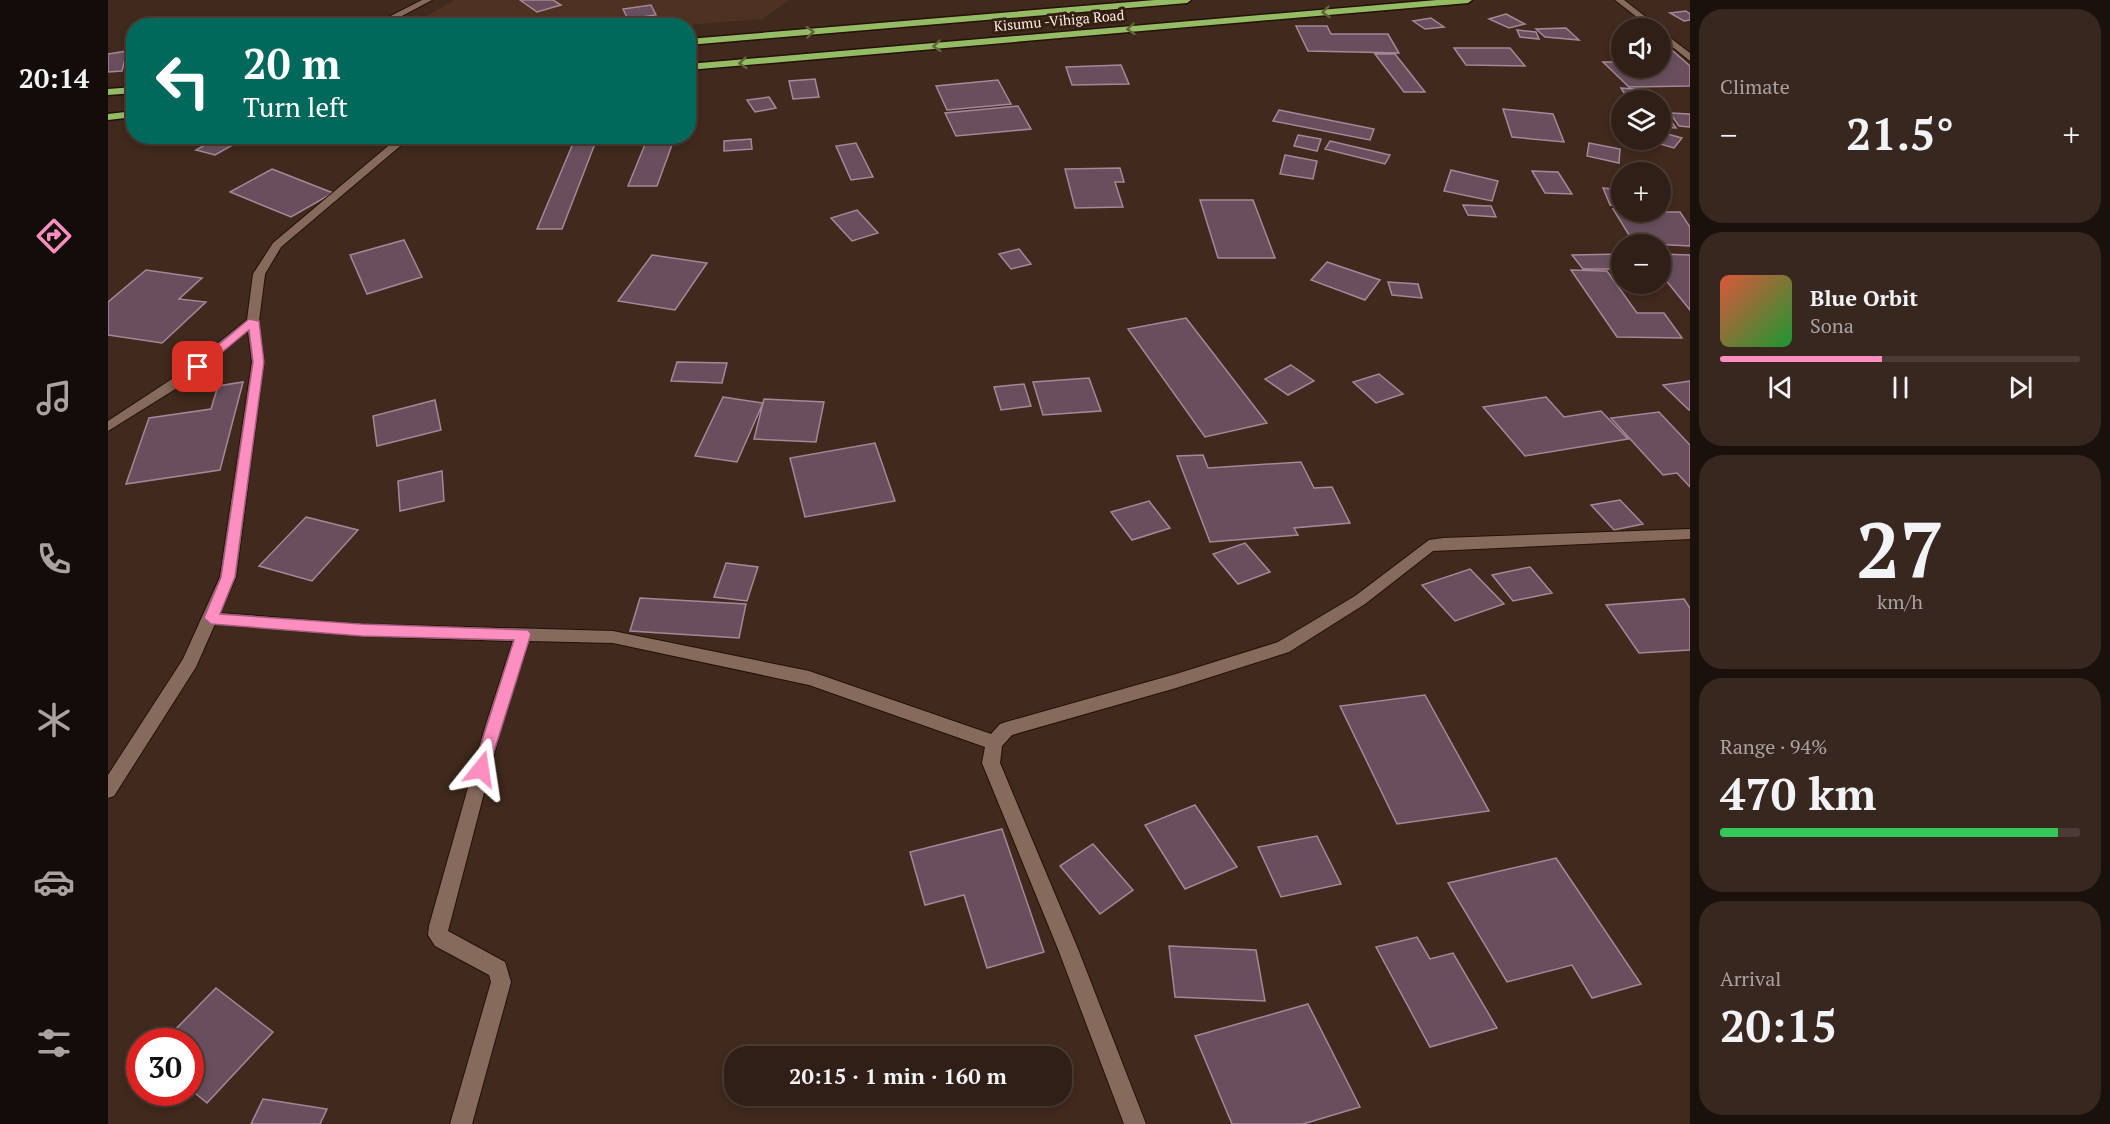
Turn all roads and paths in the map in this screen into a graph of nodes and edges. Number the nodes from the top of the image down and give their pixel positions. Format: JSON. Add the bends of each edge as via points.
{"nodes":[{"id":1,"x":428,"y":0,"type":"edge"},
{"id":2,"x":1187,"y":0,"type":"edge"},
{"id":3,"x":1468,"y":0,"type":"edge"},
{"id":4,"x":1619,"y":0,"type":"edge"},
{"id":5,"x":391,"y":18,"type":"edge"},
{"id":6,"x":1643,"y":18,"type":"edge"},
{"id":7,"x":696,"y":41,"type":"edge"},
{"id":8,"x":1671,"y":42,"type":"edge"},
{"id":9,"x":1690,"y":58,"type":"edge"},
{"id":10,"x":696,"y":66,"type":"edge"},
{"id":11,"x":126,"y":91,"type":"edge"},
{"id":12,"x":108,"y":92,"type":"edge"},
{"id":13,"x":126,"y":115,"type":"edge"},
{"id":14,"x":108,"y":117,"type":"edge"},
{"id":15,"x":397,"y":144,"type":"edge"},
{"id":16,"x":253,"y":321,"type":"junction"},
{"id":17,"x":108,"y":427,"type":"edge"},
{"id":18,"x":1690,"y":534,"type":"edge"},
{"id":19,"x":211,"y":618,"type":"junction"},
{"id":20,"x":523,"y":634,"type":"junction"},
{"id":21,"x":994,"y":743,"type":"junction"},
{"id":22,"x":108,"y":790,"type":"edge"},
{"id":23,"x":461,"y":1124,"type":"edge"},
{"id":24,"x":1135,"y":1124,"type":"edge"}],
"edges":[{"from":1,"to":5,"type":"street"},
{"from":7,"to":2,"type":"highway","name":"Kisumu -Vihiga Road","one_way":true},
{"from":3,"to":10,"type":"highway","name":"Kisumu -Vihiga Road","one_way":true},
{"from":4,"to":6,"type":"street"},
{"from":8,"to":9,"type":"street"},
{"from":11,"to":12,"type":"highway"},
{"from":13,"to":14,"type":"highway"},
{"from":15,"to":16,"type":"street","via":[[277,245],[259,274]]},
{"from":16,"to":17,"type":"street","via":[[180,380]]},
{"from":16,"to":19,"type":"street","via":[[258,362],[228,577]]},
{"from":18,"to":21,"type":"street","via":[[1429,546],[1360,600],[1283,647],[1006,729]]},
{"from":19,"to":20,"type":"street","via":[[361,630]]},
{"from":19,"to":22,"type":"street","via":[[190,662]]},
{"from":20,"to":21,"type":"street","via":[[613,637],[809,678]]},
{"from":20,"to":23,"type":"street","via":[[439,926],[442,939],[501,974]]},
{"from":21,"to":24,"type":"street","via":[[991,763]]}]}
